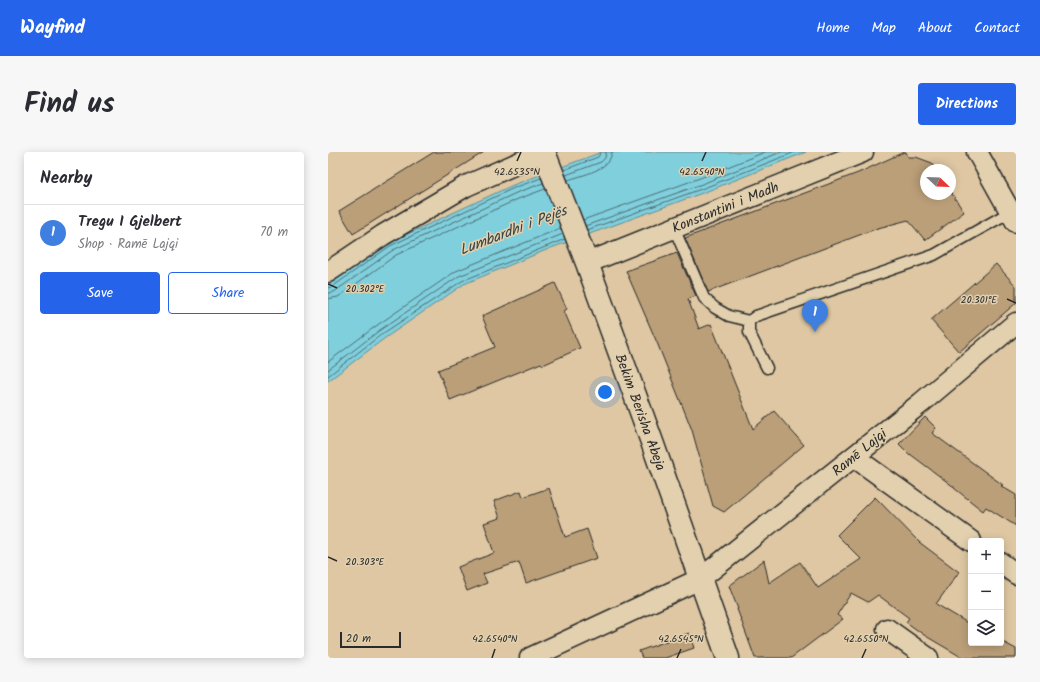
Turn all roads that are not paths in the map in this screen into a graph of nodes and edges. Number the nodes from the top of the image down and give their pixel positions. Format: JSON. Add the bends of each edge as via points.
{"nodes":[{"id":1,"x":863,"y":152,"type":"edge"},
{"id":2,"x":977,"y":152,"type":"edge"},
{"id":3,"x":546,"y":157,"type":"edge"},
{"id":4,"x":1013,"y":217,"type":"edge"},
{"id":5,"x":674,"y":228,"type":"junction"},
{"id":6,"x":587,"y":263,"type":"junction"},
{"id":7,"x":328,"y":272,"type":"edge"},
{"id":8,"x":749,"y":321,"type":"junction"},
{"id":9,"x":1016,"y":323,"type":"edge"},
{"id":10,"x":767,"y":368,"type":"dead end"},
{"id":11,"x":854,"y":457,"type":"junction"},
{"id":12,"x":968,"y":539,"type":"edge"},
{"id":13,"x":1004,"y":565,"type":"edge"},
{"id":14,"x":1016,"y":574,"type":"edge"},
{"id":15,"x":700,"y":579,"type":"junction"},
{"id":16,"x":887,"y":630,"type":"dead end"},
{"id":17,"x":530,"y":658,"type":"edge"},
{"id":18,"x":728,"y":658,"type":"edge"},
{"id":19,"x":928,"y":658,"type":"edge"}],
"edges":[{"from":1,"to":5,"type":"street","name":"Konstantini i Madh"},
{"from":2,"to":4,"type":"street"},
{"from":3,"to":6,"type":"street","name":"Bekim Berisha Abeja"},
{"from":3,"to":7,"type":"street","via":[[466,186],[383,235]]},
{"from":4,"to":8,"type":"lane","via":[[934,255],[764,313]]},
{"from":5,"to":6,"type":"street","name":"Konstantini i Madh"},
{"from":5,"to":8,"type":"lane","via":[[704,298],[730,316]]},
{"from":6,"to":15,"type":"street","name":"Bekim Berisha Abeja"},
{"from":8,"to":10,"type":"lane","via":[[749,332]]},
{"from":9,"to":11,"type":"street","name":"Ramē Lajqi"},
{"from":11,"to":12,"type":"street"},
{"from":11,"to":15,"type":"street","name":"Ramē Lajqi"},
{"from":13,"to":14,"type":"street"},
{"from":15,"to":17,"type":"street","name":"Ramē Lajqi"},
{"from":15,"to":18,"type":"street","name":"Bekim Berisha Abeja"},
{"from":16,"to":19,"type":"street"}]}
